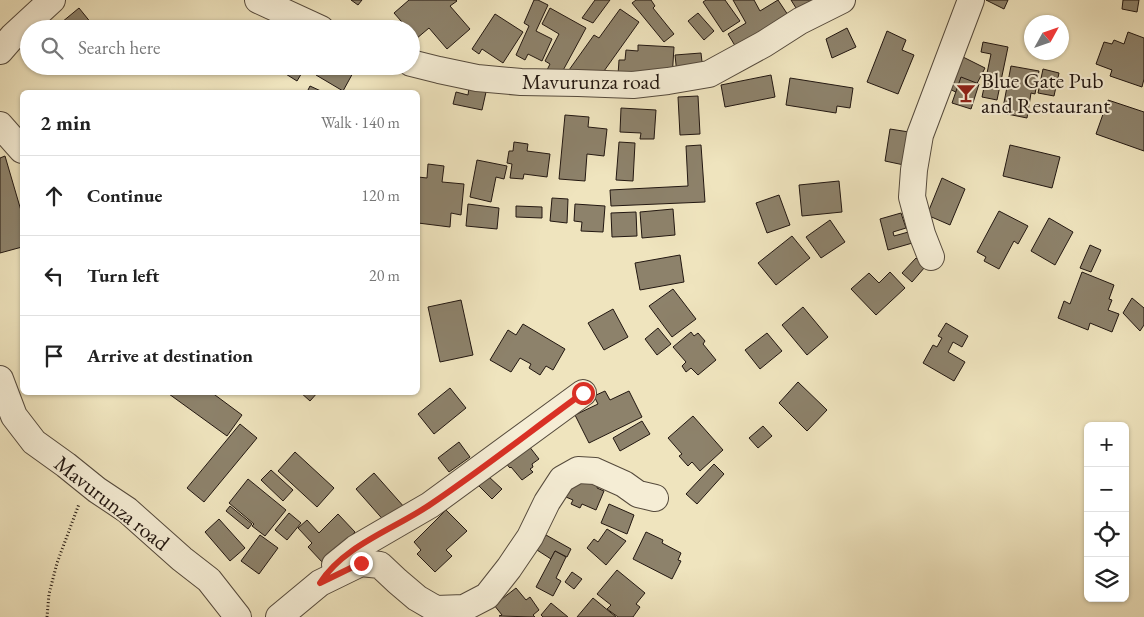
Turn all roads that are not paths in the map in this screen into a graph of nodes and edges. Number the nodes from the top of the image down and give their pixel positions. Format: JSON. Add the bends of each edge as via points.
{"nodes":[{"id":1,"x":52,"y":0,"type":"edge"},
{"id":2,"x":258,"y":0,"type":"edge"},
{"id":3,"x":842,"y":0,"type":"edge"},
{"id":4,"x":971,"y":0,"type":"edge"},
{"id":5,"x":30,"y":20,"type":"edge"},
{"id":6,"x":301,"y":20,"type":"edge"},
{"id":7,"x":20,"y":30,"type":"edge"},
{"id":8,"x":0,"y":51,"type":"edge"},
{"id":9,"x":420,"y":65,"type":"edge"},
{"id":10,"x":0,"y":125,"type":"edge"},
{"id":11,"x":20,"y":148,"type":"edge"},
{"id":12,"x":931,"y":257,"type":"dead end"},
{"id":13,"x":0,"y":379,"type":"edge"},
{"id":14,"x":583,"y":393,"type":"dead end"},
{"id":15,"x":655,"y":498,"type":"dead end"},
{"id":16,"x":320,"y":583,"type":"junction"},
{"id":17,"x":238,"y":617,"type":"edge"},
{"id":18,"x":279,"y":617,"type":"edge"}],
"edges":[{"from":1,"to":5,"type":"street"},
{"from":2,"to":6,"type":"street"},
{"from":3,"to":9,"type":"street","name":"Mavurunza road","via":[[709,74],[668,82],[634,85],[521,82],[477,78]]},
{"from":4,"to":12,"type":"street","via":[[920,135],[914,170],[912,196]]},
{"from":7,"to":8,"type":"street"},
{"from":10,"to":11,"type":"street"},
{"from":13,"to":17,"type":"street","name":"Mavurunza road","via":[[14,416],[34,442],[127,510],[209,580]]},
{"from":14,"to":16,"type":"street","via":[[430,505],[356,548],[327,572]]},
{"from":15,"to":16,"type":"street","via":[[638,494],[595,471],[578,470],[562,480],[530,536],[487,596],[464,608],[436,609],[417,598],[380,564],[361,563]]},
{"from":16,"to":18,"type":"street"}]}
